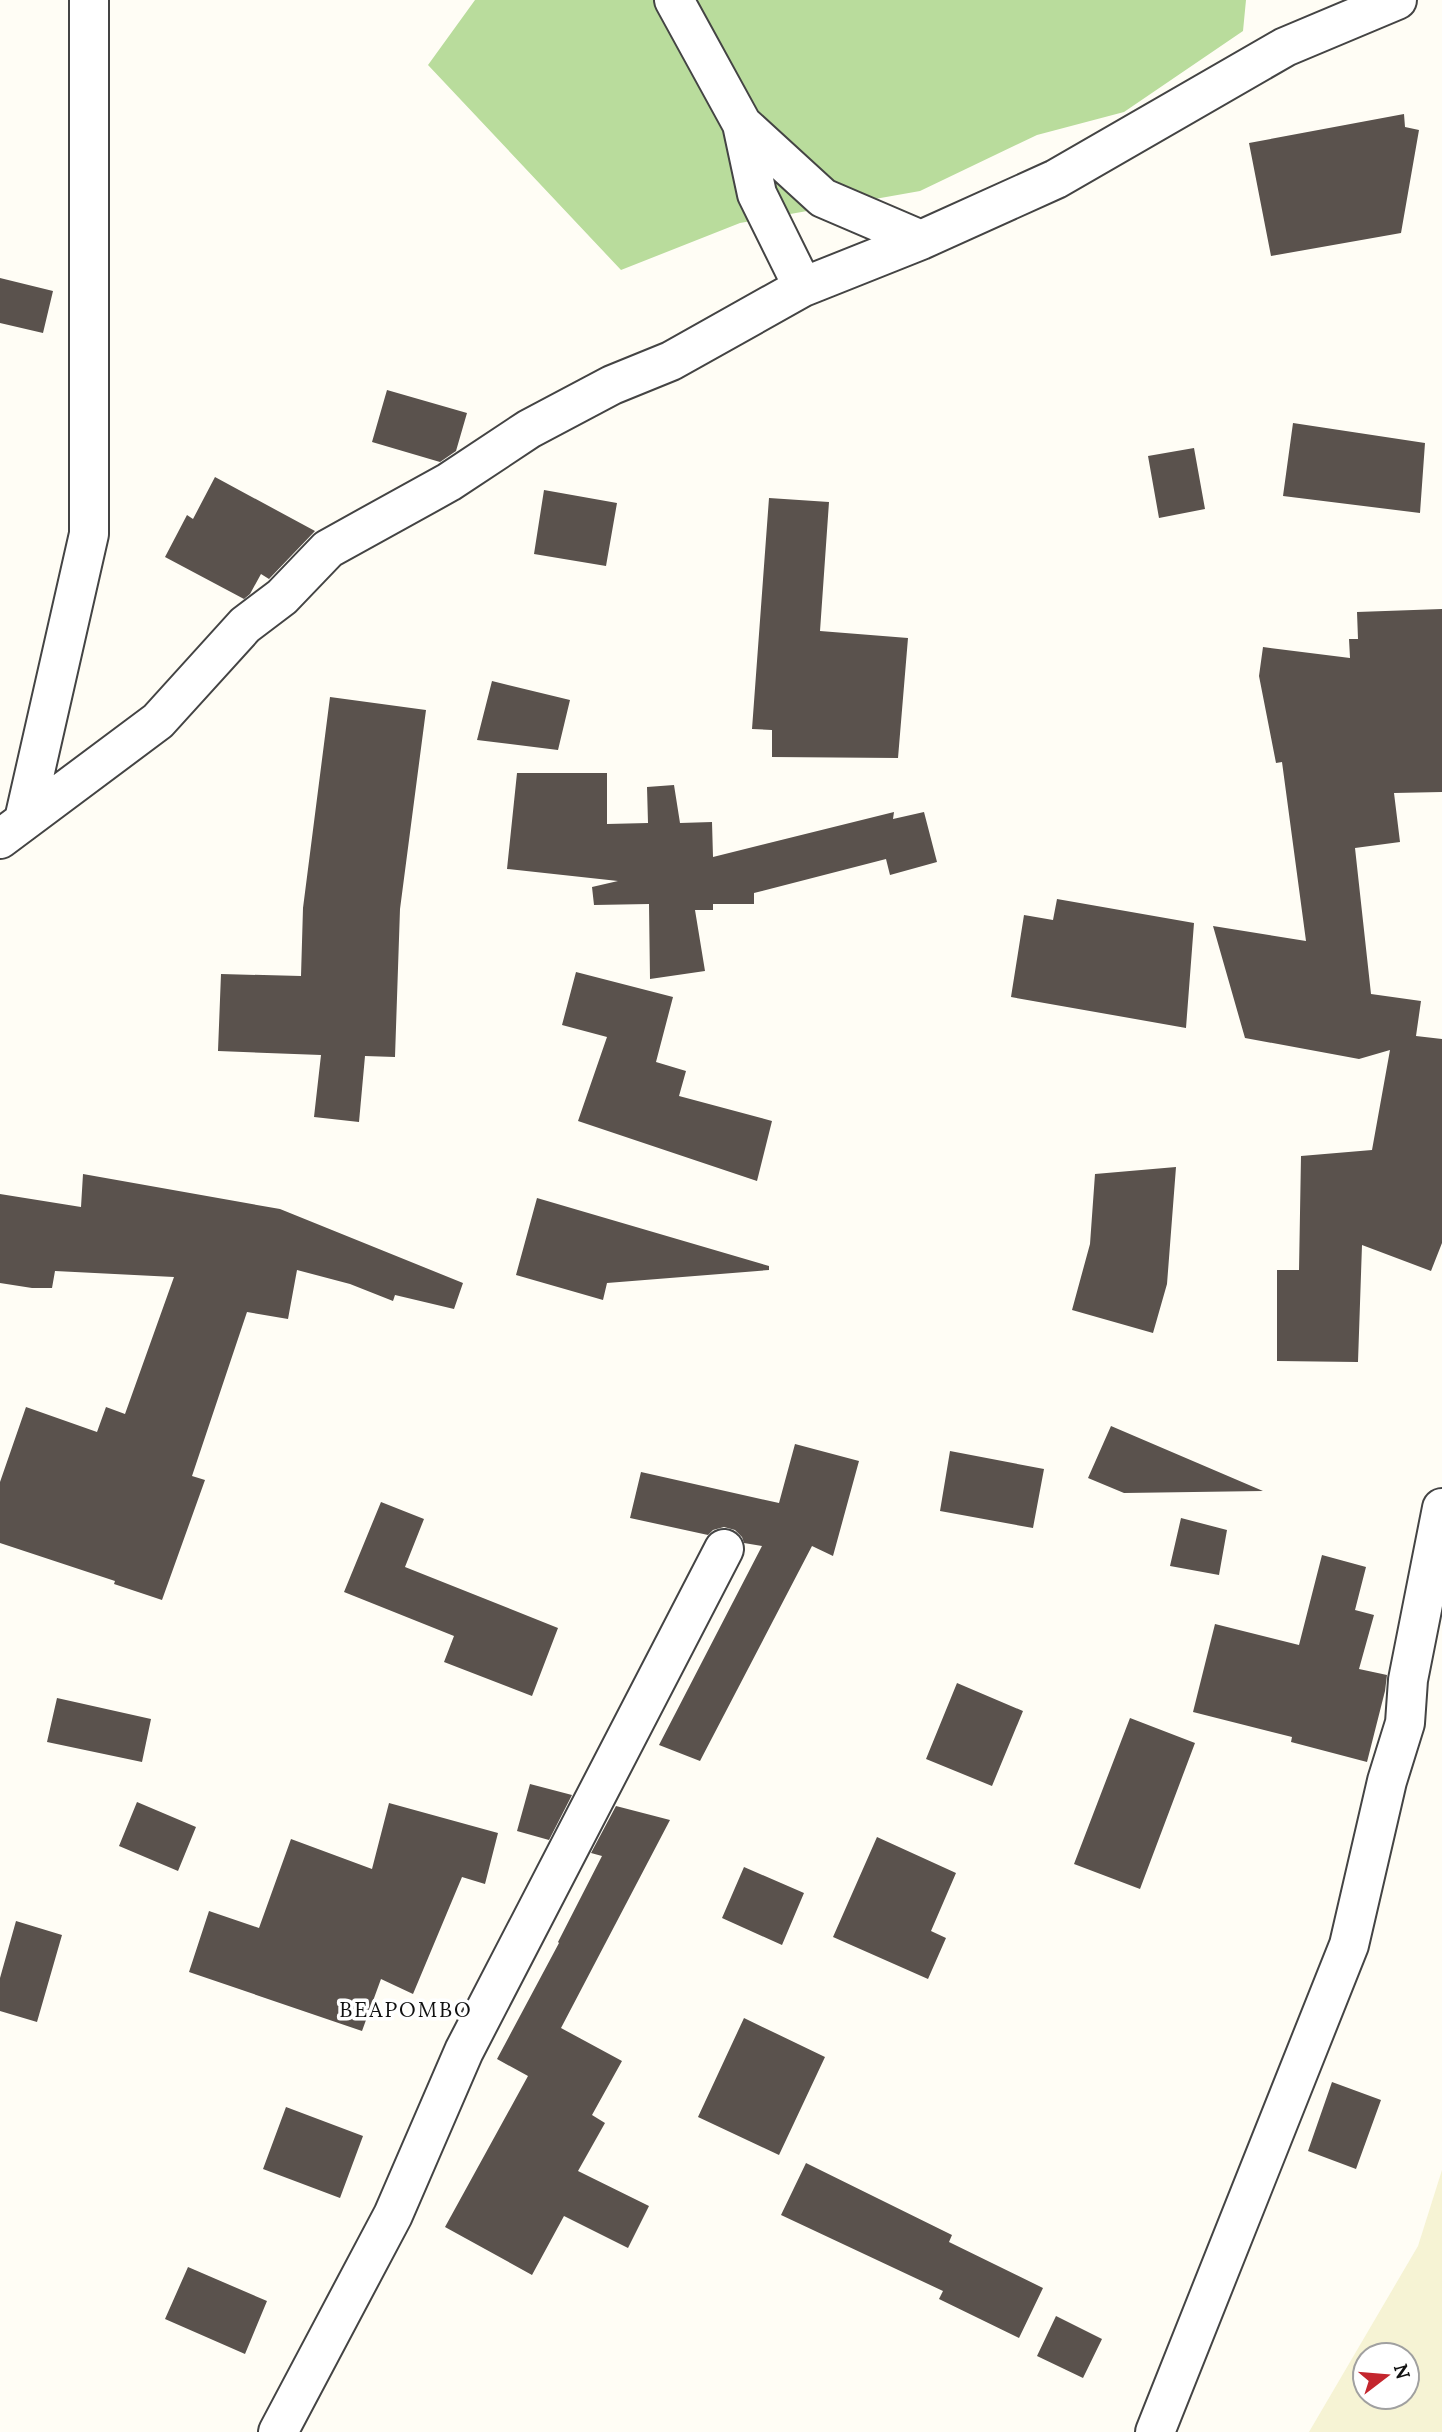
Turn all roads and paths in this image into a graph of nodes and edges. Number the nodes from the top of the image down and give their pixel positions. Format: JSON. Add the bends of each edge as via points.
{"nodes":[{"id":1,"x":89,"y":0,"type":"edge"},
{"id":2,"x":674,"y":0,"type":"edge"},
{"id":3,"x":1398,"y":0,"type":"edge"},
{"id":4,"x":742,"y":124,"type":"junction"},
{"id":5,"x":921,"y":240,"type":"junction"},
{"id":6,"x":803,"y":287,"type":"junction"},
{"id":7,"x":12,"y":830,"type":"edge"},
{"id":8,"x":1442,"y":1508,"type":"edge"},
{"id":9,"x":724,"y":1549,"type":"dead end"},
{"id":10,"x":278,"y":2432,"type":"edge"},
{"id":11,"x":1155,"y":2432,"type":"edge"}],
"edges":[{"from":1,"to":7,"type":"street","via":[[89,534]]},
{"from":2,"to":4,"type":"street"},
{"from":3,"to":5,"type":"street","via":[[1285,47],[1056,179]]},
{"from":4,"to":5,"type":"street","via":[[823,198]]},
{"from":4,"to":6,"type":"street","via":[[757,194]]},
{"from":5,"to":6,"type":"street"},
{"from":6,"to":7,"type":"street","via":[[671,361],[612,385],[529,429],[449,482],[328,549],[282,597],[245,625],[158,721]]},
{"from":8,"to":11,"type":"street","via":[[1408,1680],[1405,1723],[1349,1945]]},
{"from":9,"to":10,"type":"street","via":[[464,2051],[393,2215]]}]}
